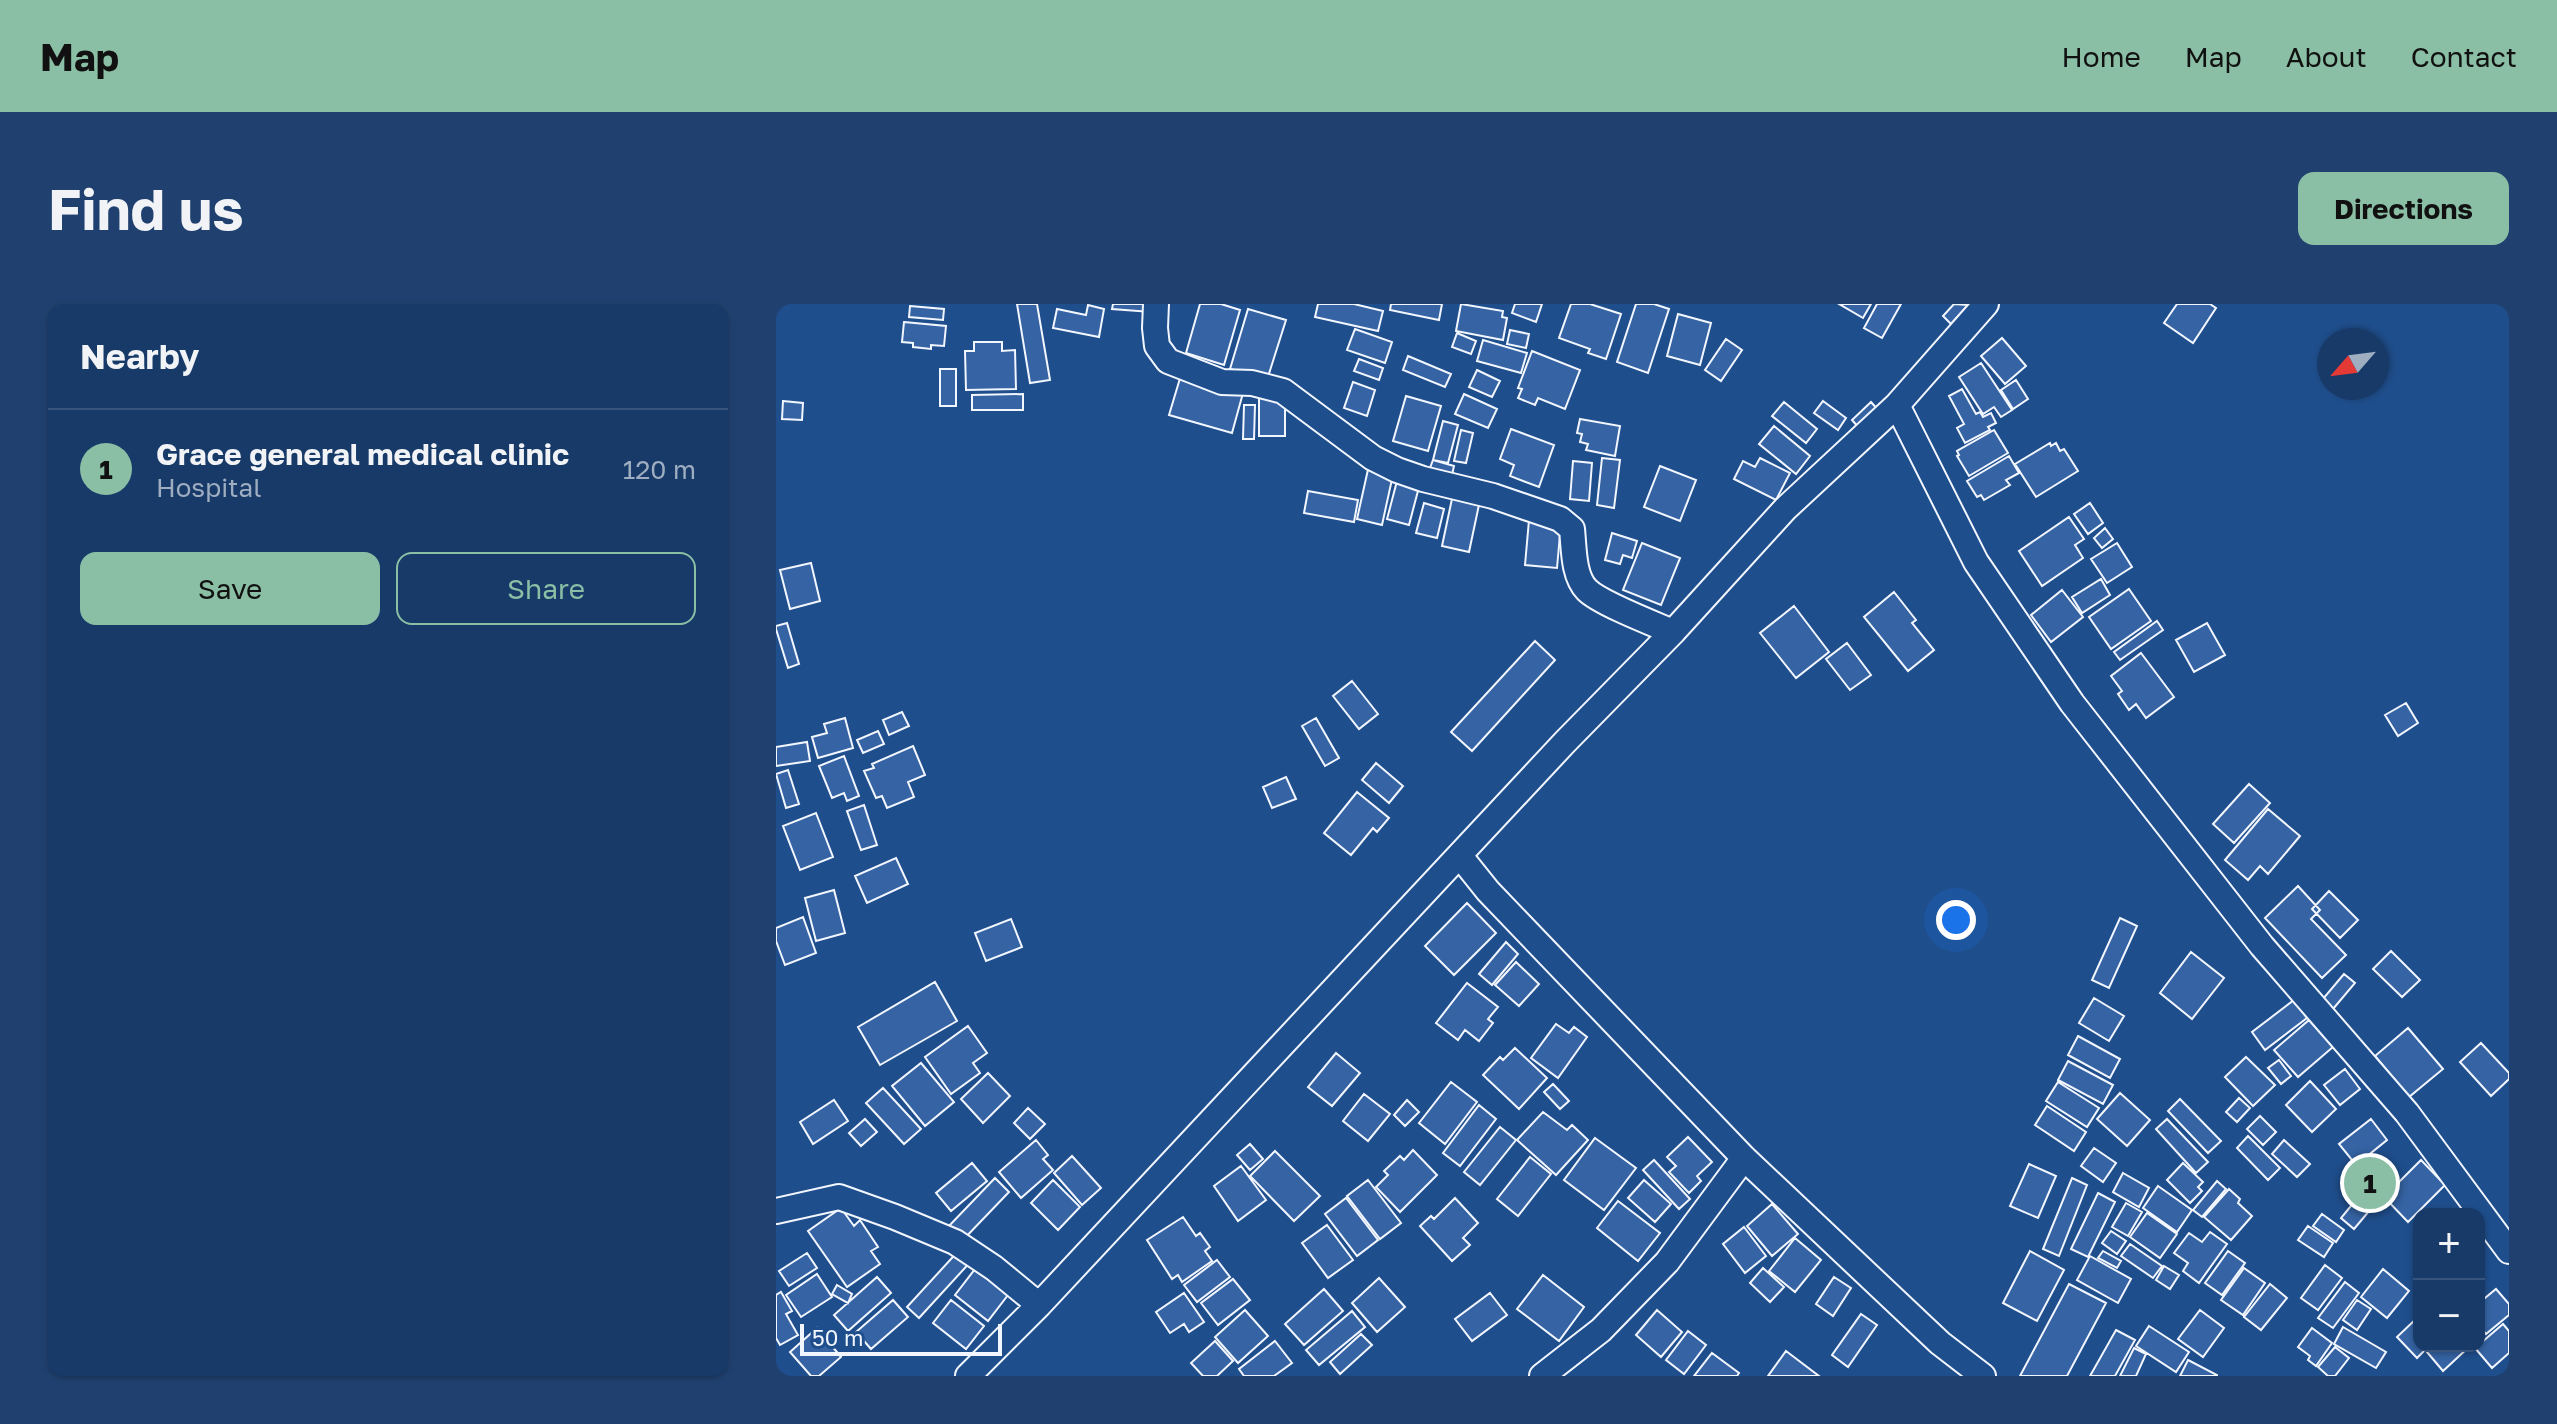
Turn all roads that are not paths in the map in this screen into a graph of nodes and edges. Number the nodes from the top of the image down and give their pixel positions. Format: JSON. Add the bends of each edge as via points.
{"nodes":[{"id":1,"x":1156,"y":304,"type":"edge"},
{"id":2,"x":1986,"y":304,"type":"edge"},
{"id":3,"x":1897,"y":405,"type":"junction"},
{"id":4,"x":1673,"y":632,"type":"junction"},
{"id":5,"x":1460,"y":856,"type":"junction"},
{"id":6,"x":1744,"y":1158,"type":"junction"},
{"id":7,"x":776,"y":1211,"type":"edge"},
{"id":8,"x":2509,"y":1251,"type":"edge"},
{"id":9,"x":1039,"y":1305,"type":"junction"},
{"id":10,"x":968,"y":1376,"type":"edge"},
{"id":11,"x":1542,"y":1376,"type":"edge"},
{"id":12,"x":1983,"y":1376,"type":"edge"}],
"edges":[{"from":1,"to":4,"type":"street","via":[[1157,346],[1168,361],[1222,382],[1283,391],[1397,470],[1560,519],[1572,529],[1577,567],[1587,591]]},
{"from":2,"to":3,"type":"street"},
{"from":3,"to":4,"type":"street","via":[[1785,509]]},
{"from":3,"to":8,"type":"street","via":[[1976,562],[2030,645],[2262,946],[2407,1113]]},
{"from":4,"to":5,"type":"street"},
{"from":5,"to":6,"type":"street"},
{"from":5,"to":9,"type":"street"},
{"from":6,"to":11,"type":"street","via":[[1667,1262],[1601,1330]]},
{"from":6,"to":12,"type":"street","via":[[1940,1343]]},
{"from":7,"to":9,"type":"street","via":[[839,1197],[895,1217],[955,1242]]},
{"from":9,"to":10,"type":"street"}]}
